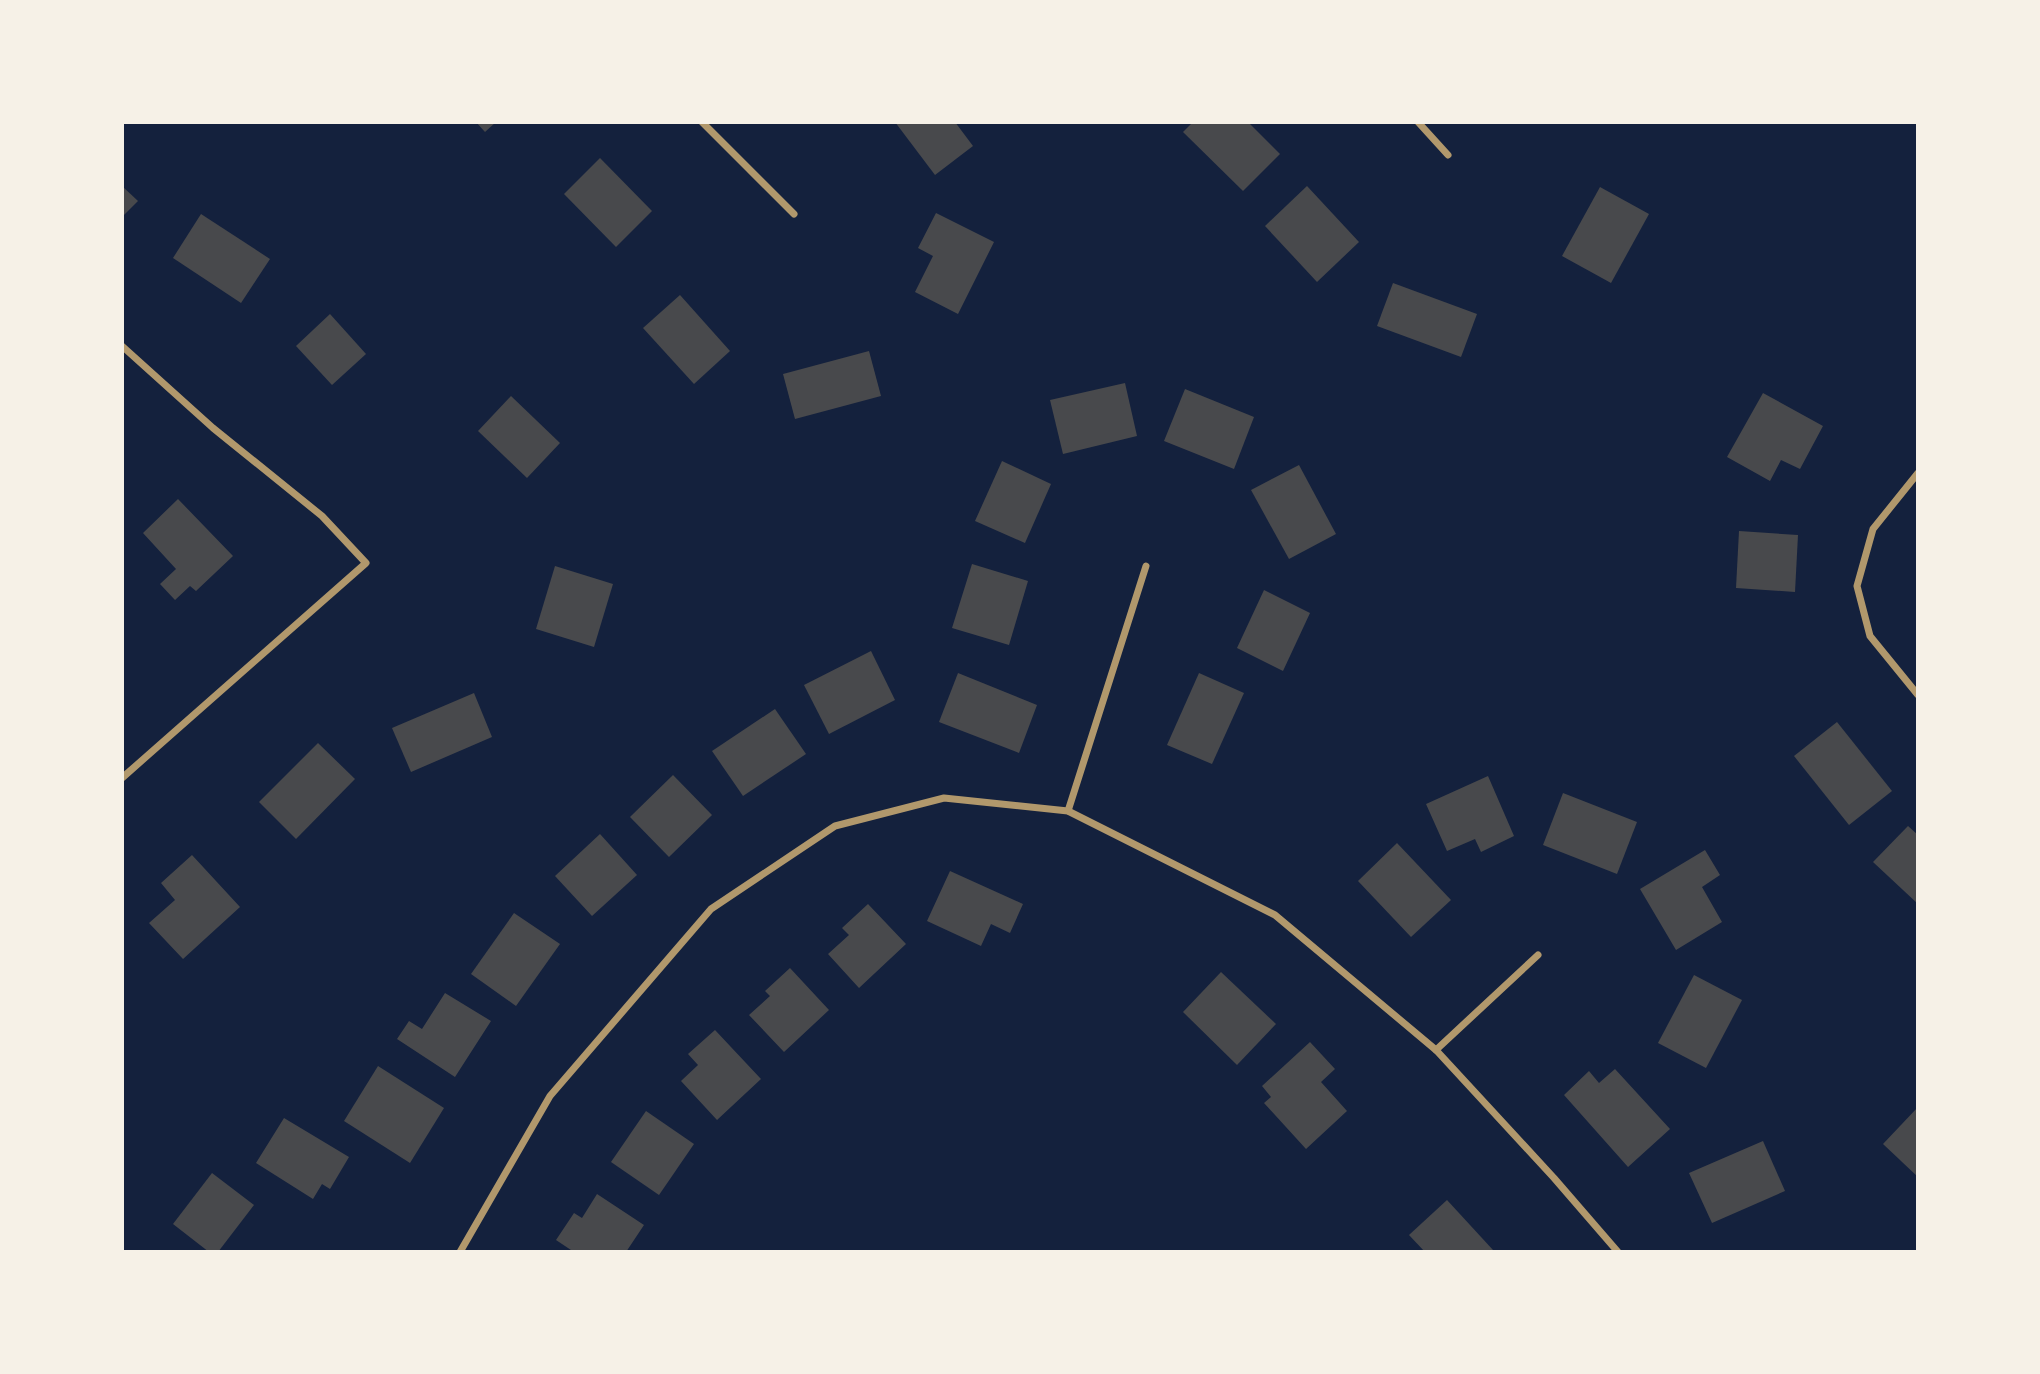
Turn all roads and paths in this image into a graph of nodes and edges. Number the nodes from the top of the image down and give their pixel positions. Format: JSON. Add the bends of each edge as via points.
{"nodes":[{"id":1,"x":702,"y":122,"type":"edge"},
{"id":2,"x":1418,"y":122,"type":"edge"},
{"id":3,"x":1448,"y":156,"type":"dead end"},
{"id":4,"x":794,"y":214,"type":"dead end"},
{"id":5,"x":122,"y":346,"type":"edge"},
{"id":6,"x":1917,"y":473,"type":"edge"},
{"id":7,"x":1146,"y":566,"type":"dead end"},
{"id":8,"x":1917,"y":695,"type":"edge"},
{"id":9,"x":122,"y":778,"type":"edge"},
{"id":10,"x":1068,"y":811,"type":"junction"},
{"id":11,"x":1538,"y":955,"type":"dead end"},
{"id":12,"x":1436,"y":1050,"type":"junction"},
{"id":13,"x":460,"y":1251,"type":"edge"},
{"id":14,"x":1618,"y":1251,"type":"edge"}],
"edges":[{"from":1,"to":4,"type":"street"},
{"from":2,"to":3,"type":"street"},
{"from":5,"to":9,"type":"street","via":[[213,428],[322,516],[366,563]]},
{"from":6,"to":8,"type":"street","via":[[1873,528],[1857,586],[1870,636]]},
{"from":7,"to":10,"type":"street"},
{"from":10,"to":12,"type":"street","via":[[1275,915]]},
{"from":10,"to":13,"type":"street","via":[[944,798],[835,826],[712,909],[550,1097]]},
{"from":11,"to":12,"type":"street"},
{"from":12,"to":14,"type":"street"}]}
